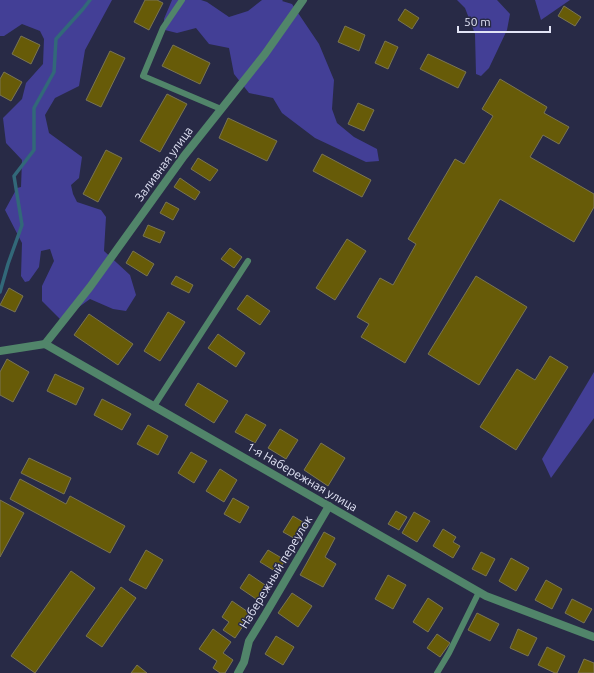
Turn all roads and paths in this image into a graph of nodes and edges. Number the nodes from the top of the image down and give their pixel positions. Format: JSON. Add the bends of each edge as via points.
{"nodes":[{"id":1,"x":182,"y":0,"type":"edge"},
{"id":2,"x":302,"y":0,"type":"edge"},
{"id":3,"x":221,"y":109,"type":"junction"},
{"id":4,"x":248,"y":261,"type":"dead end"},
{"id":5,"x":45,"y":344,"type":"junction"},
{"id":6,"x":0,"y":351,"type":"edge"},
{"id":7,"x":154,"y":406,"type":"junction"},
{"id":8,"x":329,"y":506,"type":"junction"},
{"id":9,"x":479,"y":592,"type":"junction"},
{"id":10,"x":594,"y":637,"type":"edge"},
{"id":11,"x":238,"y":673,"type":"edge"},
{"id":12,"x":436,"y":673,"type":"edge"}],
"edges":[{"from":1,"to":3,"type":"lane","via":[[163,28],[142,76]]},
{"from":2,"to":3,"type":"street","name":"Заливная улица","via":[[265,54]]},
{"from":3,"to":5,"type":"street","name":"Заливная улица"},
{"from":4,"to":7,"type":"lane"},
{"from":5,"to":6,"type":"street"},
{"from":5,"to":7,"type":"street","name":"1-я Набережная улица"},
{"from":7,"to":8,"type":"street","name":"1-я Набережная улица"},
{"from":8,"to":9,"type":"street","name":"1-я Набережная улица"},
{"from":8,"to":11,"type":"street","name":"Набережный переулок","via":[[249,641],[244,662]]},
{"from":9,"to":10,"type":"street","name":"1-я Набережная улица"},
{"from":9,"to":12,"type":"lane","via":[[449,653]]}]}
